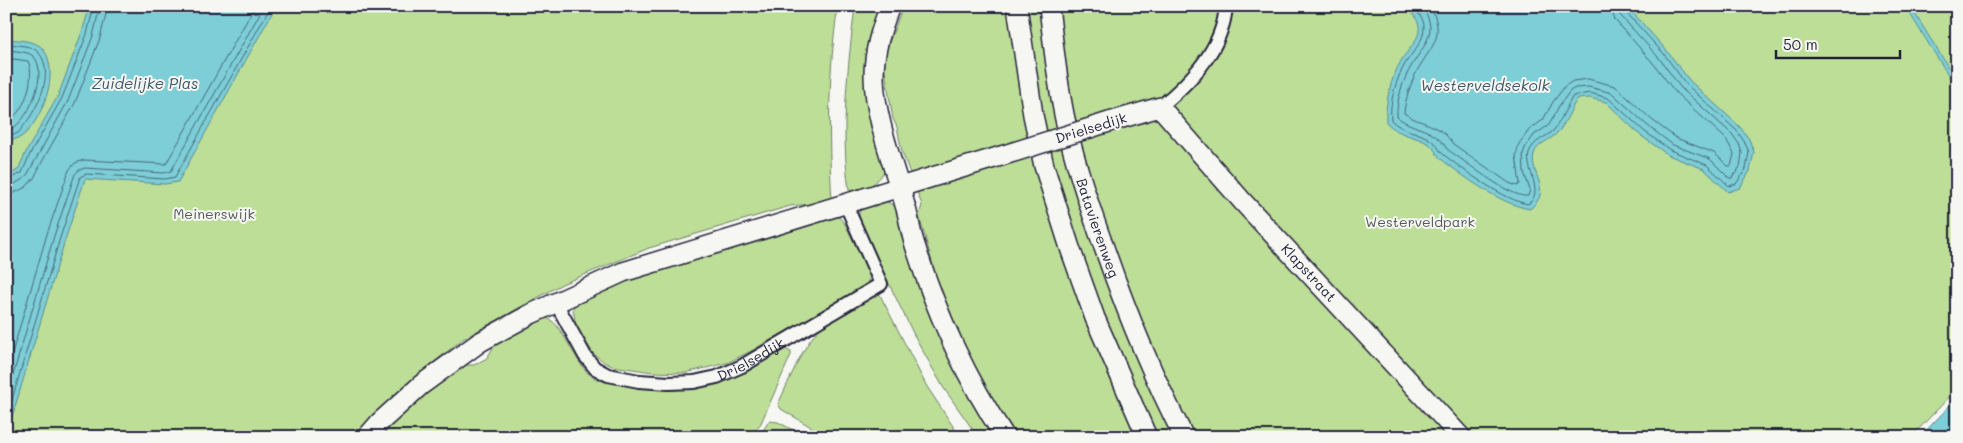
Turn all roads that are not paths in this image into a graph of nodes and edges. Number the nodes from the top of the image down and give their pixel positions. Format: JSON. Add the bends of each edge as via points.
{"nodes":[{"id":1,"x":890,"y":6,"type":"edge"},
{"id":2,"x":1017,"y":6,"type":"edge"},
{"id":3,"x":1049,"y":6,"type":"edge"},
{"id":4,"x":1226,"y":6,"type":"edge"},
{"id":5,"x":1160,"y":107,"type":"junction"},
{"id":6,"x":899,"y":186,"type":"junction"},
{"id":7,"x":846,"y":205,"type":"junction"},
{"id":8,"x":556,"y":303,"type":"junction"},
{"id":9,"x":368,"y":437,"type":"edge"},
{"id":10,"x":1005,"y":437,"type":"edge"},
{"id":11,"x":1147,"y":437,"type":"edge"},
{"id":12,"x":1184,"y":437,"type":"edge"},
{"id":13,"x":1461,"y":437,"type":"edge"}],
"edges":[{"from":1,"to":6,"type":"main road","via":[[878,43],[874,77],[879,112]]},
{"from":2,"to":11,"type":"main road","via":[[1044,166],[1095,318]]},
{"from":3,"to":12,"type":"main road","name":"Batavierenweg","via":[[1064,116],[1094,221],[1126,310]]},
{"from":4,"to":5,"type":"street","name":"Drielsedijk","via":[[1223,28],[1214,47],[1184,87]]},
{"from":5,"to":6,"type":"main road","name":"Drielsedijk","bridge":true},
{"from":5,"to":13,"type":"main road","name":"Klapstraat","via":[[1243,202]]},
{"from":6,"to":7,"type":"main road","name":"Drielsedijk"},
{"from":6,"to":10,"type":"main road","via":[[913,240],[937,307],[962,363]]},
{"from":7,"to":8,"type":"main road","name":"Drielsedijk","via":[[623,272]]},
{"from":7,"to":8,"type":"street","name":"Drielsedijk","via":[[881,284],[742,366],[717,376],[694,382],[669,383],[608,375],[595,368],[584,356]]},
{"from":8,"to":9,"type":"main road","name":"Drielsedijk","via":[[480,342],[421,385]]}]}
